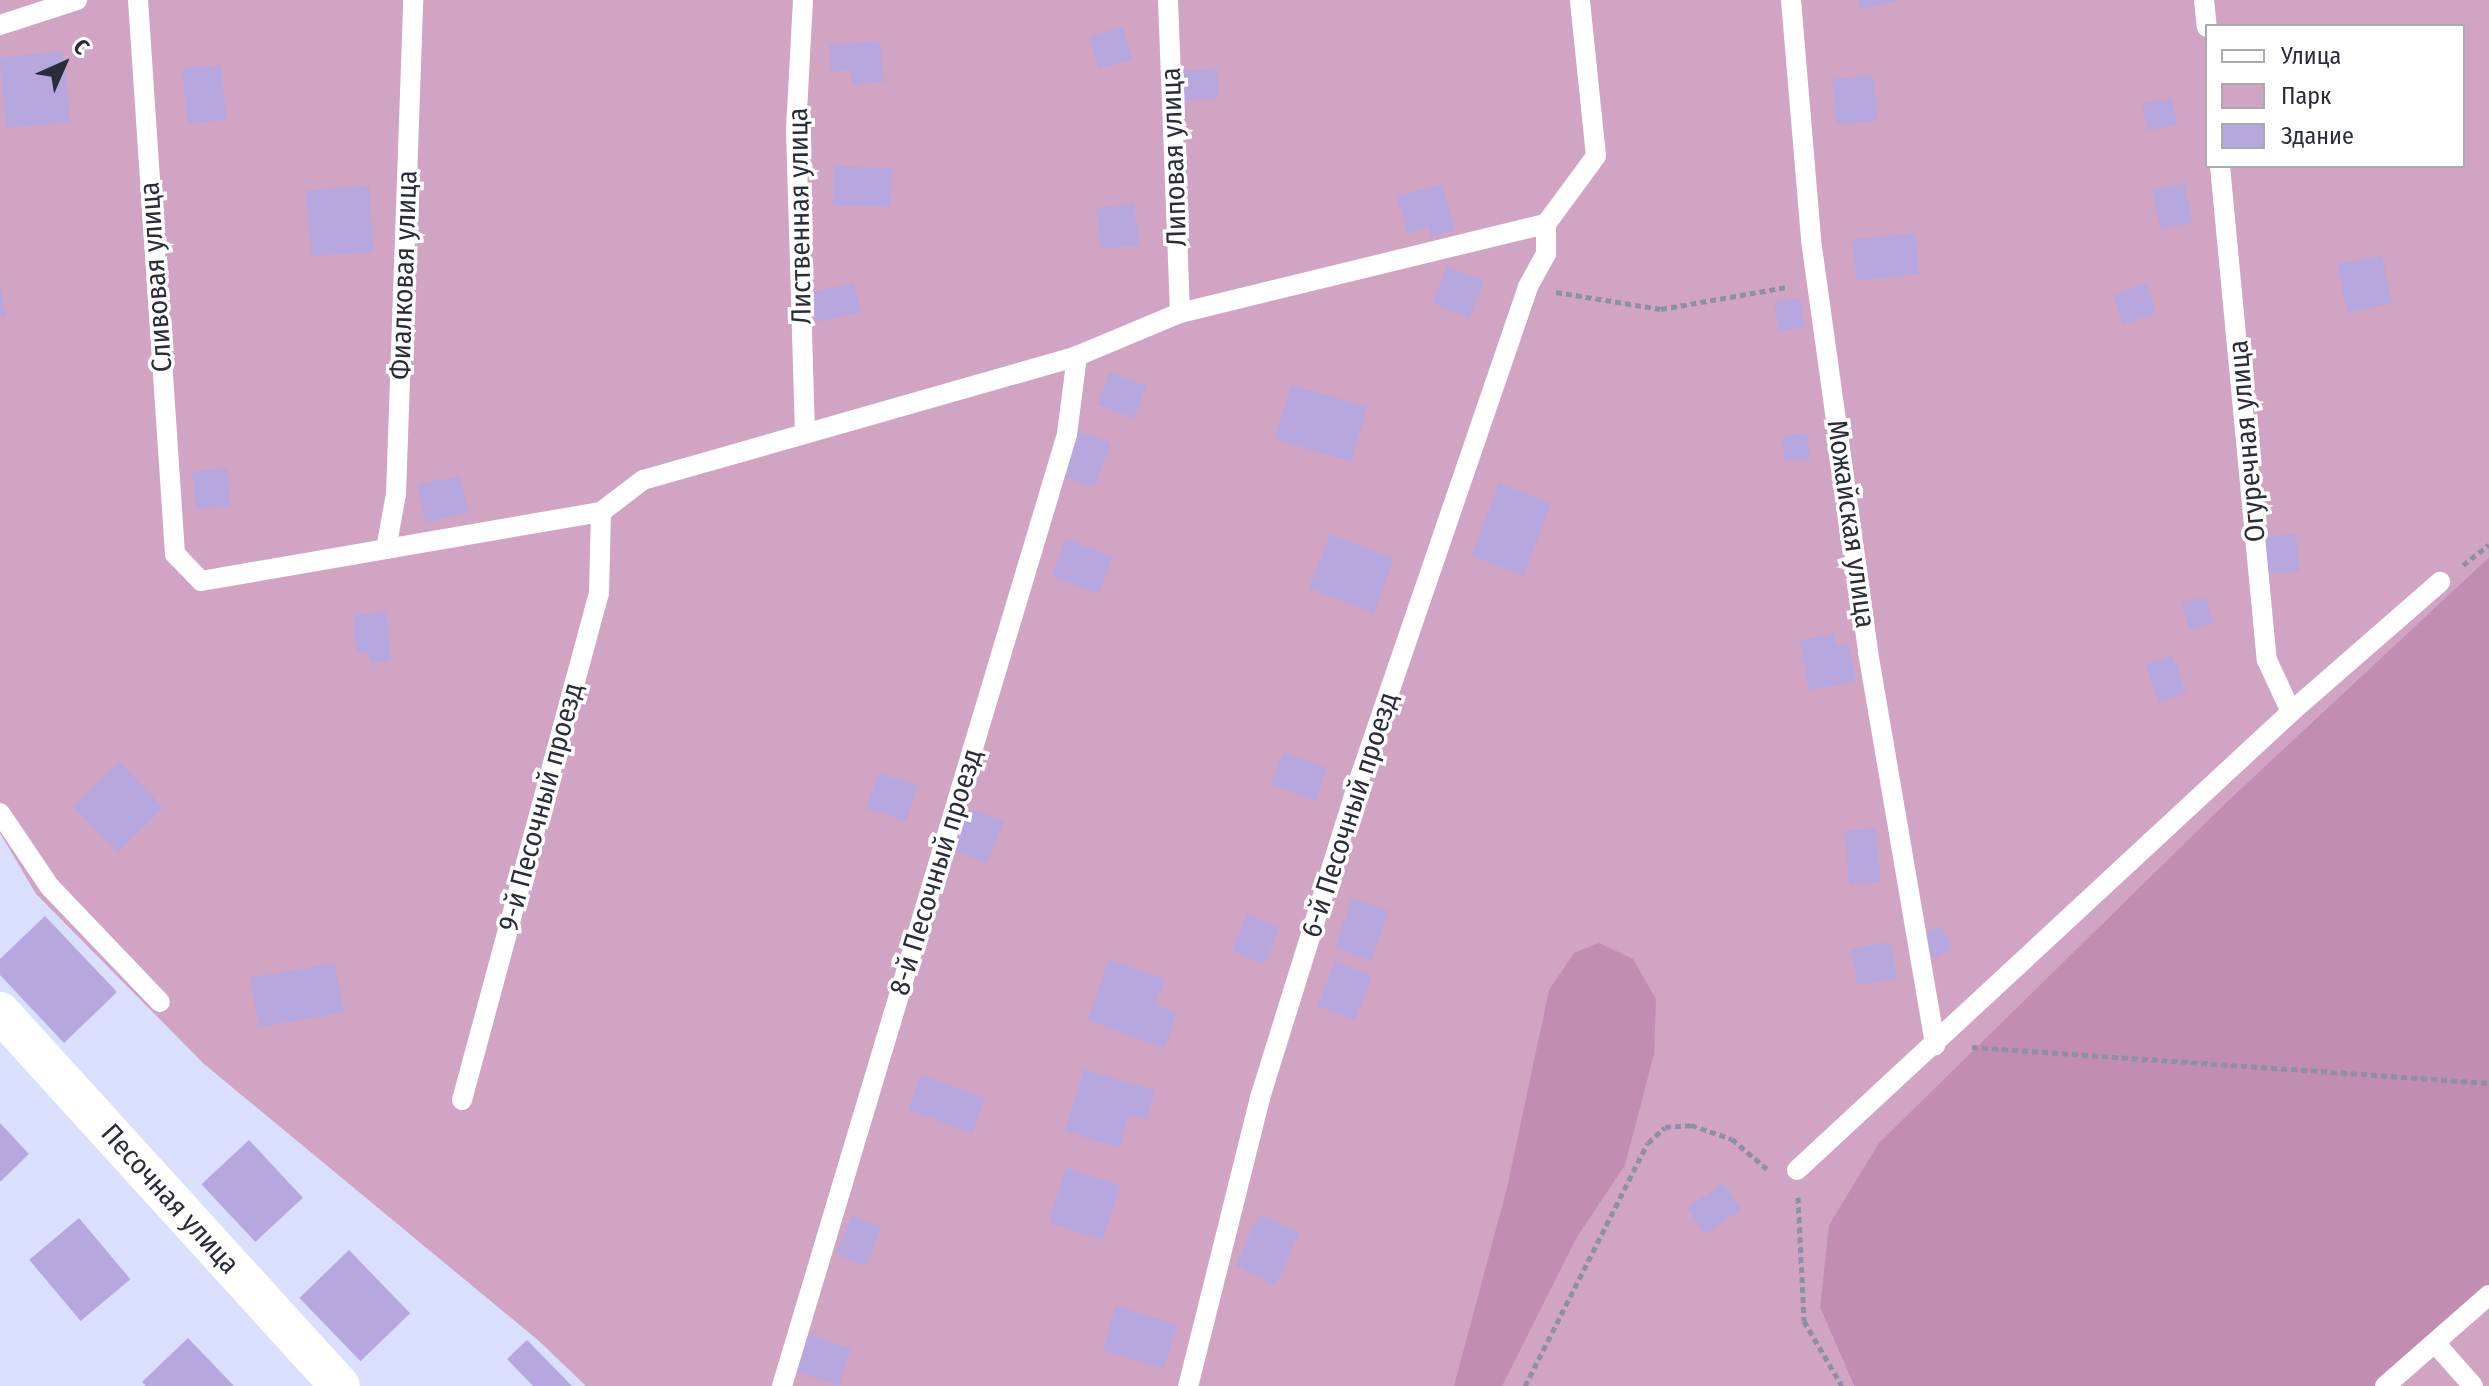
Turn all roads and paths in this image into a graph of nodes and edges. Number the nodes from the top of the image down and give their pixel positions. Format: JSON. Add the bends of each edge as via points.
{"nodes":[{"id":1,"x":77,"y":0,"type":"edge"},
{"id":2,"x":138,"y":0,"type":"edge"},
{"id":3,"x":413,"y":0,"type":"edge"},
{"id":4,"x":803,"y":0,"type":"edge"},
{"id":5,"x":1168,"y":0,"type":"edge"},
{"id":6,"x":1580,"y":0,"type":"edge"},
{"id":7,"x":1791,"y":0,"type":"edge"},
{"id":8,"x":2204,"y":0,"type":"edge"},
{"id":9,"x":2207,"y":24,"type":"edge"},
{"id":10,"x":0,"y":25,"type":"edge"},
{"id":11,"x":2220,"y":168,"type":"edge"},
{"id":12,"x":1546,"y":224,"type":"junction"},
{"id":13,"x":1818,"y":282,"type":"junction"},
{"id":14,"x":1528,"y":287,"type":"junction"},
{"id":15,"x":1180,"y":313,"type":"junction"},
{"id":16,"x":1077,"y":356,"type":"junction"},
{"id":17,"x":805,"y":432,"type":"junction"},
{"id":18,"x":601,"y":512,"type":"junction"},
{"id":19,"x":386,"y":549,"type":"junction"},
{"id":20,"x":2440,"y":582,"type":"dead end"},
{"id":21,"x":2291,"y":712,"type":"junction"},
{"id":22,"x":0,"y":813,"type":"edge"},
{"id":23,"x":160,"y":1002,"type":"dead end"},
{"id":24,"x":0,"y":1012,"type":"edge"},
{"id":25,"x":1935,"y":1045,"type":"junction"},
{"id":26,"x":2489,"y":1083,"type":"edge"},
{"id":27,"x":462,"y":1100,"type":"dead end"},
{"id":28,"x":1797,"y":1170,"type":"junction"},
{"id":29,"x":2489,"y":1295,"type":"edge"},
{"id":30,"x":2435,"y":1343,"type":"junction"},
{"id":31,"x":340,"y":1386,"type":"edge"},
{"id":32,"x":782,"y":1386,"type":"edge"},
{"id":33,"x":1188,"y":1386,"type":"edge"},
{"id":34,"x":1525,"y":1386,"type":"edge"},
{"id":35,"x":1842,"y":1386,"type":"edge"},
{"id":36,"x":2385,"y":1386,"type":"edge"},
{"id":37,"x":2473,"y":1386,"type":"edge"}],
"edges":[{"from":1,"to":10,"type":"lane"},
{"from":2,"to":19,"type":"lane","name":"Сливовая улица","via":[[175,554],[201,581]]},
{"from":3,"to":19,"type":"lane","name":"Фиалковая улица","via":[[396,494]]},
{"from":4,"to":17,"type":"lane","name":"Лиственная улица","via":[[796,130]]},
{"from":5,"to":15,"type":"lane","name":"Липовая улица"},
{"from":6,"to":12,"type":"lane","via":[[1596,156]]},
{"from":7,"to":13,"type":"lane","name":"Можайская улица"},
{"from":8,"to":9,"type":"lane"},
{"from":11,"to":21,"type":"lane","name":"Огуречная улица","via":[[2267,660]]},
{"from":12,"to":14,"type":"lane","name":"6-й Песочный проезд","via":[[1546,254]]},
{"from":12,"to":15,"type":"lane"},
{"from":13,"to":14,"type":"path","via":[[1661,309]]},
{"from":13,"to":25,"type":"lane","name":"Можайская улица","via":[[1868,652]]},
{"from":14,"to":33,"type":"lane","name":"6-й Песочный проезд","via":[[1358,783],[1264,1083]]},
{"from":15,"to":16,"type":"lane"},
{"from":16,"to":17,"type":"lane"},
{"from":16,"to":32,"type":"lane","name":"8-й Песочный проезд","via":[[1067,434]]},
{"from":17,"to":18,"type":"lane","via":[[643,480]]},
{"from":18,"to":19,"type":"lane"},
{"from":18,"to":27,"type":"lane","name":"9-й Песочный проезд","via":[[599,593]]},
{"from":20,"to":21,"type":"lane"},
{"from":21,"to":25,"type":"lane"},
{"from":22,"to":23,"type":"lane","via":[[50,887]]},
{"from":24,"to":31,"type":"street","name":"Песочная улица"},
{"from":25,"to":26,"type":"path"},
{"from":25,"to":28,"type":"lane"},
{"from":28,"to":34,"type":"path","via":[[1768,1170],[1732,1139],[1691,1125],[1665,1127],[1648,1143]]},
{"from":28,"to":35,"type":"path","via":[[1804,1321]]},
{"from":29,"to":30,"type":"lane"},
{"from":30,"to":36,"type":"lane"},
{"from":30,"to":37,"type":"lane"}]}
